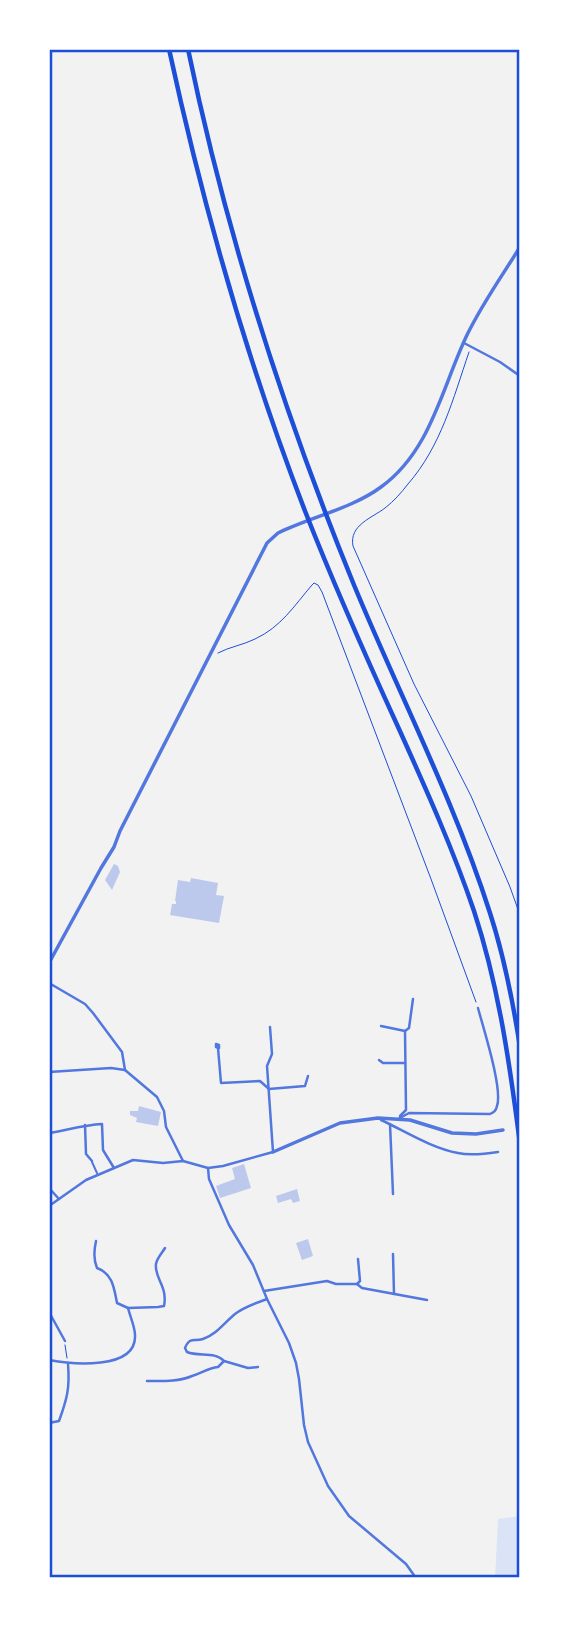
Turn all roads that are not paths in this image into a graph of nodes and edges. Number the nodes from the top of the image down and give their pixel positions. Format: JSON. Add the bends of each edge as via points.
{"nodes":[{"id":1,"x":169,"y":49,"type":"edge"},
{"id":2,"x":188,"y":49,"type":"edge"},
{"id":3,"x":520,"y":247,"type":"edge"},
{"id":4,"x":464,"y":342,"type":"junction"},
{"id":5,"x":520,"y":376,"type":"edge"},
{"id":6,"x":49,"y":963,"type":"edge"},
{"id":7,"x":49,"y":983,"type":"edge"},
{"id":8,"x":413,"y":999,"type":"dead end"},
{"id":9,"x":478,"y":1008,"type":"road end"},
{"id":10,"x":381,"y":1026,"type":"dead end"},
{"id":11,"x":270,"y":1027,"type":"dead end"},
{"id":12,"x":405,"y":1031,"type":"junction"},
{"id":13,"x":520,"y":1047,"type":"edge"},
{"id":14,"x":218,"y":1048,"type":"dead end"},
{"id":15,"x":379,"y":1060,"type":"dead end"},
{"id":16,"x":405,"y":1063,"type":"junction"},
{"id":17,"x":125,"y":1070,"type":"junction"},
{"id":18,"x":50,"y":1072,"type":"edge"},
{"id":19,"x":307,"y":1076,"type":"dead end"},
{"id":20,"x":269,"y":1089,"type":"junction"},
{"id":21,"x":49,"y":1097,"type":"edge"},
{"id":22,"x":49,"y":1109,"type":"edge"},
{"id":23,"x":377,"y":1118,"type":"junction"},
{"id":24,"x":398,"y":1119,"type":"junction"},
{"id":25,"x":390,"y":1124,"type":"junction"},
{"id":26,"x":85,"y":1125,"type":"junction"},
{"id":27,"x":503,"y":1130,"type":"dead end"},
{"id":28,"x":50,"y":1133,"type":"edge"},
{"id":29,"x":520,"y":1144,"type":"edge"},
{"id":30,"x":274,"y":1152,"type":"junction"},
{"id":31,"x":498,"y":1152,"type":"dead end"},
{"id":32,"x":92,"y":1161,"type":"joint"},
{"id":33,"x":183,"y":1161,"type":"junction"},
{"id":34,"x":114,"y":1168,"type":"junction"},
{"id":35,"x":208,"y":1168,"type":"junction"},
{"id":36,"x":98,"y":1175,"type":"junction"},
{"id":37,"x":49,"y":1188,"type":"edge"},
{"id":38,"x":393,"y":1194,"type":"dead end"},
{"id":39,"x":59,"y":1199,"type":"junction"},
{"id":40,"x":49,"y":1206,"type":"edge"},
{"id":41,"x":96,"y":1241,"type":"dead end"},
{"id":42,"x":165,"y":1248,"type":"dead end"},
{"id":43,"x":393,"y":1254,"type":"dead end"},
{"id":44,"x":358,"y":1259,"type":"dead end"},
{"id":45,"x":357,"y":1284,"type":"junction"},
{"id":46,"x":264,"y":1292,"type":"junction"},
{"id":47,"x":394,"y":1294,"type":"junction"},
{"id":48,"x":267,"y":1299,"type":"junction"},
{"id":49,"x":427,"y":1300,"type":"dead end"},
{"id":50,"x":128,"y":1308,"type":"junction"},
{"id":51,"x":49,"y":1312,"type":"edge"},
{"id":52,"x":65,"y":1341,"type":"road end"},
{"id":53,"x":49,"y":1360,"type":"edge"},
{"id":54,"x":224,"y":1361,"type":"junction"},
{"id":55,"x":68,"y":1364,"type":"junction"},
{"id":56,"x":258,"y":1367,"type":"dead end"},
{"id":57,"x":147,"y":1381,"type":"dead end"},
{"id":58,"x":49,"y":1423,"type":"edge"},
{"id":59,"x":416,"y":1578,"type":"edge"}],
"edges":[{"from":1,"to":29,"type":"highway","via":[[213,232],[275,430],[474,912],[500,1009]]},
{"from":2,"to":13,"type":"highway","via":[[229,223],[276,378],[336,540],[478,879],[506,974]]},
{"from":3,"to":4,"type":"street"},
{"from":4,"to":5,"type":"street"},
{"from":4,"to":6,"type":"street","via":[[428,431],[392,479],[361,499],[278,533],[267,543],[114,847]]},
{"from":7,"to":17,"type":"street","via":[[93,1013],[122,1052]]},
{"from":8,"to":12,"type":"street"},
{"from":9,"to":24,"type":"street","via":[[496,1082],[496,1110],[490,1114],[409,1113]]},
{"from":10,"to":12,"type":"street"},
{"from":11,"to":20,"type":"street"},
{"from":12,"to":16,"type":"street"},
{"from":14,"to":20,"type":"street","via":[[221,1083],[260,1082]]},
{"from":15,"to":16,"type":"street"},
{"from":16,"to":24,"type":"street","via":[[406,1110]]},
{"from":17,"to":18,"type":"street"},
{"from":17,"to":33,"type":"street","via":[[157,1097]]},
{"from":18,"to":21,"type":"street"},
{"from":19,"to":20,"type":"street","via":[[305,1086]]},
{"from":20,"to":30,"type":"street"},
{"from":22,"to":28,"type":"street"},
{"from":23,"to":24,"type":"street"},
{"from":23,"to":25,"type":"street"},
{"from":23,"to":30,"type":"street","via":[[340,1123]]},
{"from":24,"to":27,"type":"street","via":[[452,1133]]},
{"from":25,"to":31,"type":"street","via":[[461,1154]]},
{"from":25,"to":38,"type":"street"},
{"from":26,"to":28,"type":"street"},
{"from":26,"to":32,"type":"street","via":[[86,1154]]},
{"from":26,"to":34,"type":"street","via":[[102,1124],[103,1150]]},
{"from":30,"to":35,"type":"street"},
{"from":32,"to":36,"type":"street"},
{"from":33,"to":34,"type":"street","via":[[133,1160]]},
{"from":33,"to":35,"type":"street"},
{"from":34,"to":36,"type":"street"},
{"from":35,"to":46,"type":"street","via":[[229,1225]]},
{"from":36,"to":39,"type":"street"},
{"from":37,"to":39,"type":"street"},
{"from":39,"to":40,"type":"street"},
{"from":41,"to":50,"type":"street","via":[[97,1268],[113,1282],[117,1303]]},
{"from":42,"to":50,"type":"street","via":[[156,1264],[166,1296],[164,1306]]},
{"from":43,"to":47,"type":"street"},
{"from":44,"to":45,"type":"street"},
{"from":45,"to":46,"type":"street","via":[[327,1281]]},
{"from":45,"to":47,"type":"street"},
{"from":46,"to":48,"type":"street"},
{"from":47,"to":49,"type":"street"},
{"from":48,"to":54,"type":"street","via":[[244,1308],[220,1329],[203,1339],[190,1340],[184,1348],[192,1354],[217,1355]]},
{"from":48,"to":59,"type":"street","via":[[296,1363],[308,1442],[328,1486],[349,1516],[407,1564]]},
{"from":50,"to":55,"type":"street","via":[[136,1337],[131,1350],[107,1363]]},
{"from":51,"to":52,"type":"street"},
{"from":53,"to":55,"type":"street"},
{"from":54,"to":56,"type":"street"},
{"from":54,"to":57,"type":"street","via":[[192,1377]]},
{"from":55,"to":58,"type":"street","via":[[66,1402],[59,1421]]}]}
